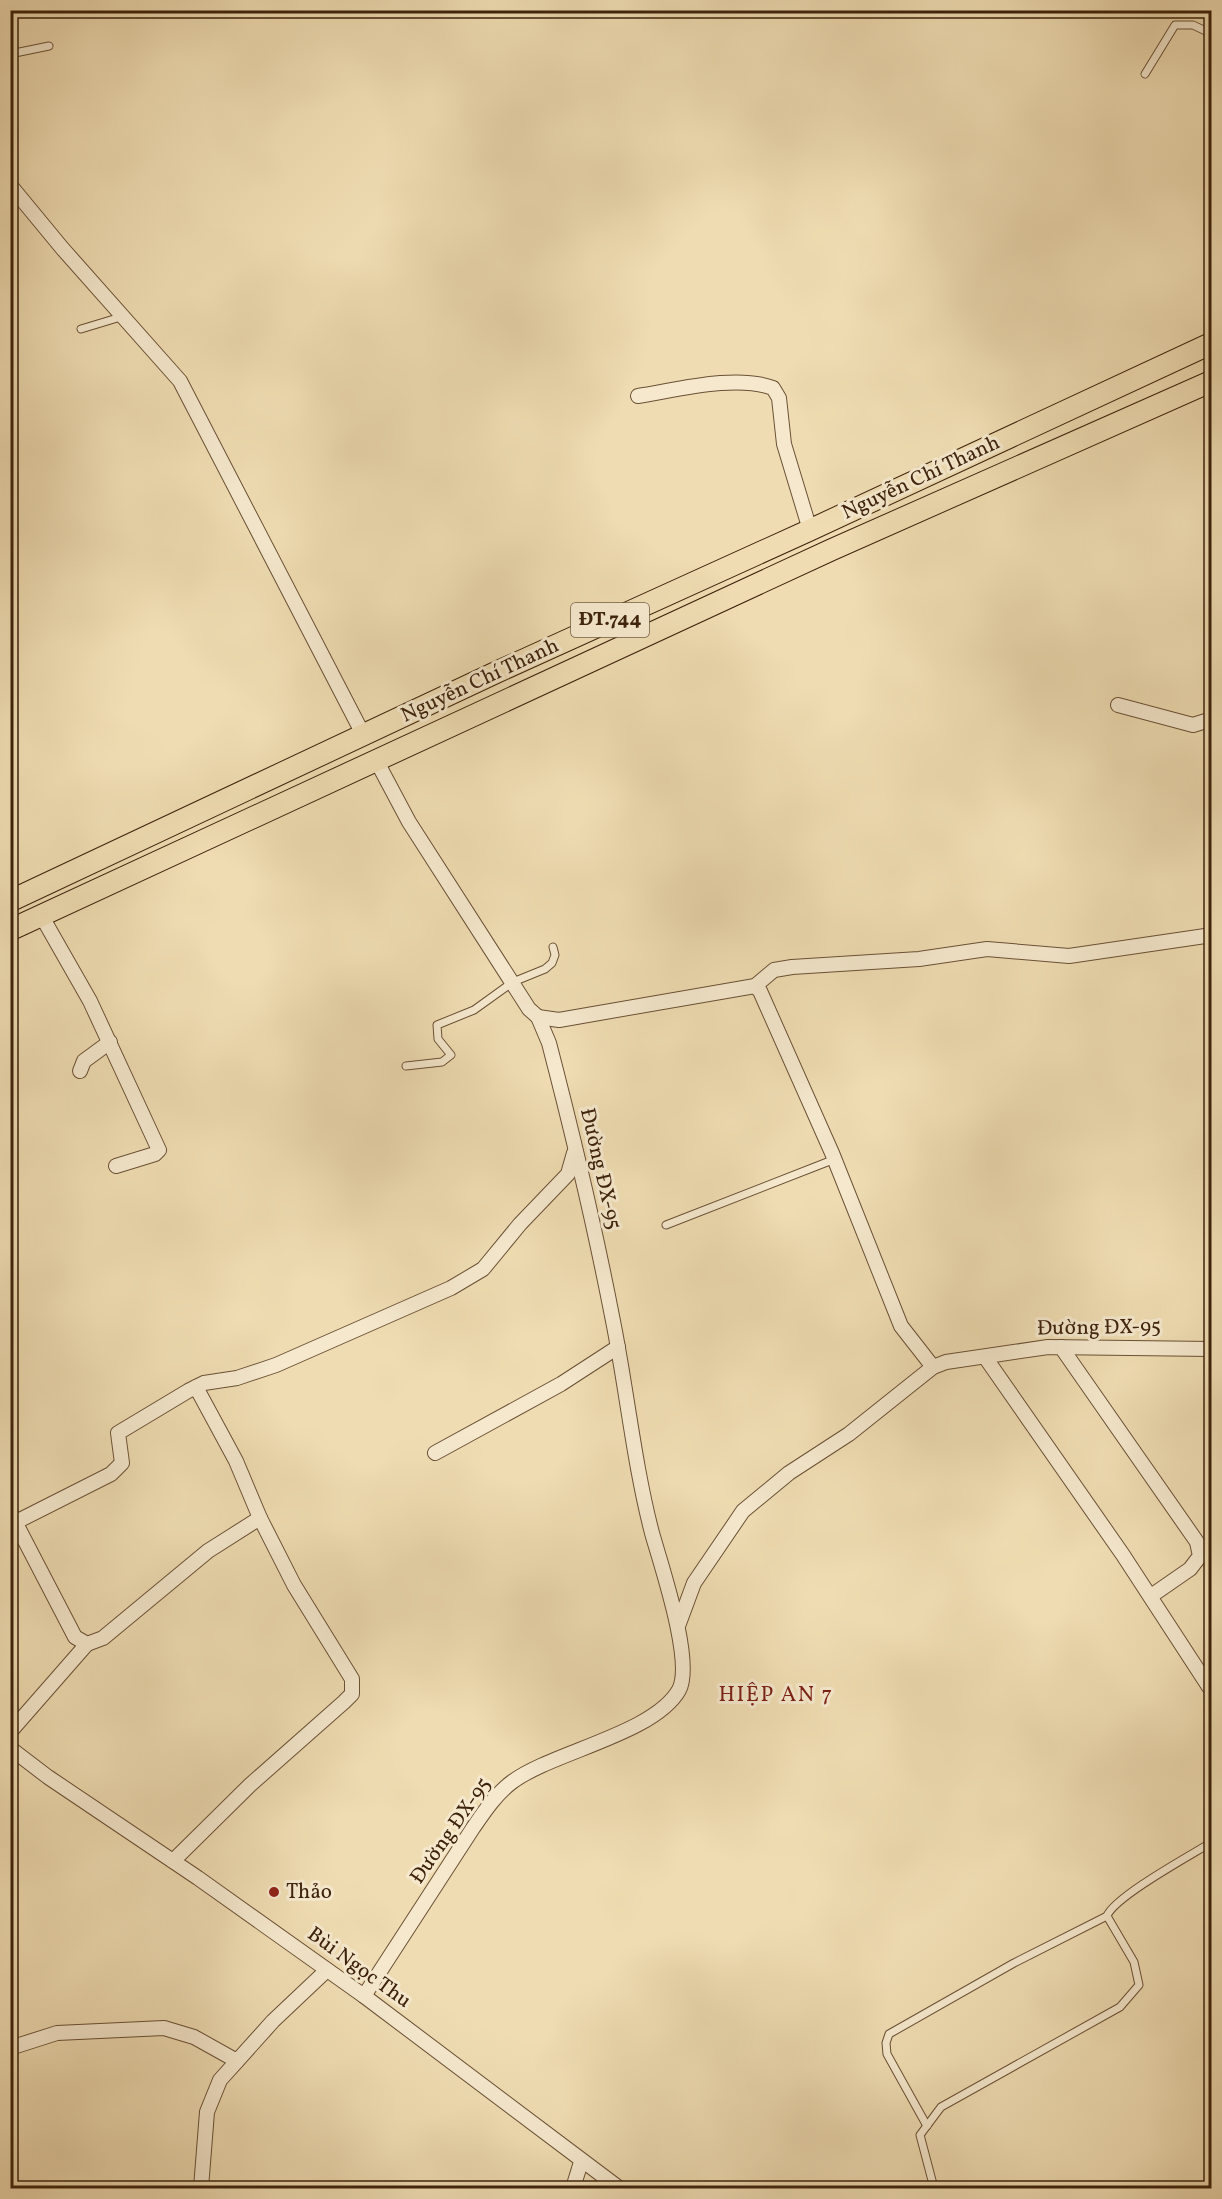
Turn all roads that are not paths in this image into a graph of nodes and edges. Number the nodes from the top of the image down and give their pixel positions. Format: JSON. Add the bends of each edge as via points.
{"nodes":[{"id":1,"x":1212,"y":34,"type":"edge"},
{"id":2,"x":49,"y":45,"type":"dead end"},
{"id":3,"x":10,"y":54,"type":"edge"},
{"id":4,"x":1145,"y":74,"type":"dead end"},
{"id":5,"x":10,"y":185,"type":"edge"},
{"id":6,"x":124,"y":316,"type":"junction"},
{"id":7,"x":81,"y":329,"type":"dead end"},
{"id":8,"x":1212,"y":343,"type":"edge"},
{"id":9,"x":1212,"y":381,"type":"edge"},
{"id":10,"x":638,"y":396,"type":"dead end"},
{"id":11,"x":810,"y":530,"type":"junction"},
{"id":12,"x":1118,"y":705,"type":"dead end"},
{"id":13,"x":1212,"y":719,"type":"edge"},
{"id":14,"x":364,"y":736,"type":"junction"},
{"id":15,"x":376,"y":760,"type":"junction"},
{"id":16,"x":19,"y":897,"type":"edge"},
{"id":17,"x":41,"y":915,"type":"junction"},
{"id":18,"x":10,"y":930,"type":"edge"},
{"id":19,"x":1212,"y":935,"type":"edge"},
{"id":20,"x":554,"y":947,"type":"dead end"},
{"id":21,"x":513,"y":982,"type":"junction"},
{"id":22,"x":755,"y":986,"type":"junction"},
{"id":23,"x":538,"y":1017,"type":"junction"},
{"id":24,"x":110,"y":1042,"type":"junction"},
{"id":25,"x":406,"y":1066,"type":"dead end"},
{"id":26,"x":80,"y":1071,"type":"dead end"},
{"id":27,"x":574,"y":1151,"type":"junction"},
{"id":28,"x":835,"y":1159,"type":"junction"},
{"id":29,"x":116,"y":1166,"type":"dead end"},
{"id":30,"x":666,"y":1225,"type":"dead end"},
{"id":31,"x":618,"y":1347,"type":"junction"},
{"id":32,"x":1061,"y":1347,"type":"junction"},
{"id":33,"x":1212,"y":1349,"type":"edge"},
{"id":34,"x":985,"y":1357,"type":"junction"},
{"id":35,"x":933,"y":1367,"type":"junction"},
{"id":36,"x":196,"y":1387,"type":"junction"},
{"id":37,"x":435,"y":1453,"type":"dead end"},
{"id":38,"x":13,"y":1517,"type":"edge"},
{"id":39,"x":260,"y":1518,"type":"junction"},
{"id":40,"x":1151,"y":1596,"type":"junction"},
{"id":41,"x":677,"y":1630,"type":"junction"},
{"id":42,"x":87,"y":1644,"type":"junction"},
{"id":43,"x":1209,"y":1687,"type":"dead end"},
{"id":44,"x":10,"y":1732,"type":"edge"},
{"id":45,"x":10,"y":1748,"type":"edge"},
{"id":46,"x":1212,"y":1842,"type":"edge"},
{"id":47,"x":173,"y":1862,"type":"junction"},
{"id":48,"x":1107,"y":1916,"type":"junction"},
{"id":49,"x":327,"y":1970,"type":"junction"},
{"id":50,"x":364,"y":1996,"type":"junction"},
{"id":51,"x":10,"y":2048,"type":"edge"},
{"id":52,"x":237,"y":2061,"type":"junction"},
{"id":53,"x":927,"y":2126,"type":"junction"},
{"id":54,"x":581,"y":2162,"type":"junction"},
{"id":55,"x":201,"y":2188,"type":"edge"},
{"id":56,"x":573,"y":2188,"type":"edge"},
{"id":57,"x":619,"y":2188,"type":"edge"},
{"id":58,"x":934,"y":2188,"type":"edge"}],
"edges":[{"from":1,"to":4,"type":"lane","via":[[1193,25],[1175,25]]},
{"from":2,"to":3,"type":"lane"},
{"from":5,"to":6,"type":"street"},
{"from":6,"to":7,"type":"lane"},
{"from":6,"to":14,"type":"street","via":[[180,381]]},
{"from":8,"to":11,"type":"main road","name":"Nguyễn Chí Thanh","number":"ĐT.744"},
{"from":9,"to":15,"type":"main road","name":"Nguyễn Chí Thanh","number":"ĐT.744","via":[[820,555]]},
{"from":10,"to":11,"type":"street","via":[[722,384],[773,388],[779,398],[784,444]]},
{"from":11,"to":14,"type":"main road","name":"Nguyễn Chí Thanh","number":"ĐT.744"},
{"from":12,"to":13,"type":"street","via":[[1193,725]]},
{"from":14,"to":15,"type":"main road"},
{"from":14,"to":16,"type":"main road","name":"Nguyễn Chí Thanh","number":"ĐT.744"},
{"from":15,"to":17,"type":"main road","name":"Nguyễn Chí Thanh","number":"ĐT.744"},
{"from":15,"to":21,"type":"street","name":"Đường ĐX-95","via":[[408,822]]},
{"from":16,"to":17,"type":"main road"},
{"from":17,"to":18,"type":"main road","name":"Nguyễn Chí Thanh","number":"ĐT.744"},
{"from":17,"to":24,"type":"street"},
{"from":19,"to":22,"type":"street","via":[[1069,956],[987,949],[919,959],[792,967],[774,970]]},
{"from":20,"to":21,"type":"lane","via":[[552,963],[545,969]]},
{"from":21,"to":23,"type":"street","name":"Đường ĐX-95"},
{"from":21,"to":25,"type":"lane","via":[[474,1010],[437,1024],[438,1039],[451,1054],[442,1062]]},
{"from":22,"to":23,"type":"street","via":[[559,1020]]},
{"from":22,"to":28,"type":"street"},
{"from":23,"to":27,"type":"street","name":"Đường ĐX-95","via":[[552,1054]]},
{"from":24,"to":26,"type":"street","via":[[84,1061]]},
{"from":24,"to":29,"type":"street","via":[[159,1150]]},
{"from":27,"to":31,"type":"street","name":"Đường ĐX-95"},
{"from":27,"to":36,"type":"street","via":[[568,1174],[483,1269],[451,1288],[276,1365]]},
{"from":28,"to":30,"type":"lane"},
{"from":28,"to":35,"type":"street","via":[[901,1326]]},
{"from":31,"to":37,"type":"street","via":[[561,1384]]},
{"from":31,"to":41,"type":"street","name":"Đường ĐX-95","via":[[650,1525]]},
{"from":32,"to":33,"type":"street","name":"Đường ĐX-95"},
{"from":32,"to":34,"type":"street","name":"Đường ĐX-95"},
{"from":32,"to":40,"type":"street","via":[[1197,1542],[1200,1557],[1190,1569]]},
{"from":34,"to":35,"type":"street","name":"Đường ĐX-95"},
{"from":34,"to":40,"type":"street"},
{"from":35,"to":41,"type":"street","name":"Đường ĐX-95","via":[[743,1511],[694,1583]]},
{"from":36,"to":38,"type":"street","via":[[118,1433],[122,1463],[111,1474]]},
{"from":36,"to":39,"type":"street","via":[[236,1461]]},
{"from":38,"to":42,"type":"street","via":[[75,1637]]},
{"from":39,"to":42,"type":"street","via":[[208,1551],[103,1638]]},
{"from":39,"to":47,"type":"street","via":[[294,1585],[352,1679],[352,1694],[250,1785]]},
{"from":40,"to":43,"type":"street"},
{"from":41,"to":50,"type":"street","name":"Đường ĐX-95","via":[[683,1676],[679,1690],[658,1712],[512,1782],[473,1828]]},
{"from":42,"to":44,"type":"street"},
{"from":45,"to":47,"type":"street","name":"Bùi Ngọc Thu"},
{"from":46,"to":48,"type":"lane","via":[[1129,1894],[1109,1909]]},
{"from":47,"to":49,"type":"street","name":"Bùi Ngọc Thu"},
{"from":48,"to":53,"type":"lane","via":[[1134,1962],[1139,1985],[1120,2007],[941,2107]]},
{"from":48,"to":53,"type":"lane","via":[[889,2034],[887,2054]]},
{"from":49,"to":50,"type":"street","name":"Bùi Ngọc Thu"},
{"from":49,"to":52,"type":"street"},
{"from":50,"to":54,"type":"street","name":"Bùi Ngọc Thu"},
{"from":51,"to":52,"type":"street","via":[[57,2033],[164,2028],[194,2037]]},
{"from":52,"to":55,"type":"street","via":[[220,2080],[207,2112]]},
{"from":53,"to":58,"type":"lane","via":[[920,2135]]},
{"from":54,"to":56,"type":"street"},
{"from":54,"to":57,"type":"street","name":"Bùi Ngọc Thu"}]}
